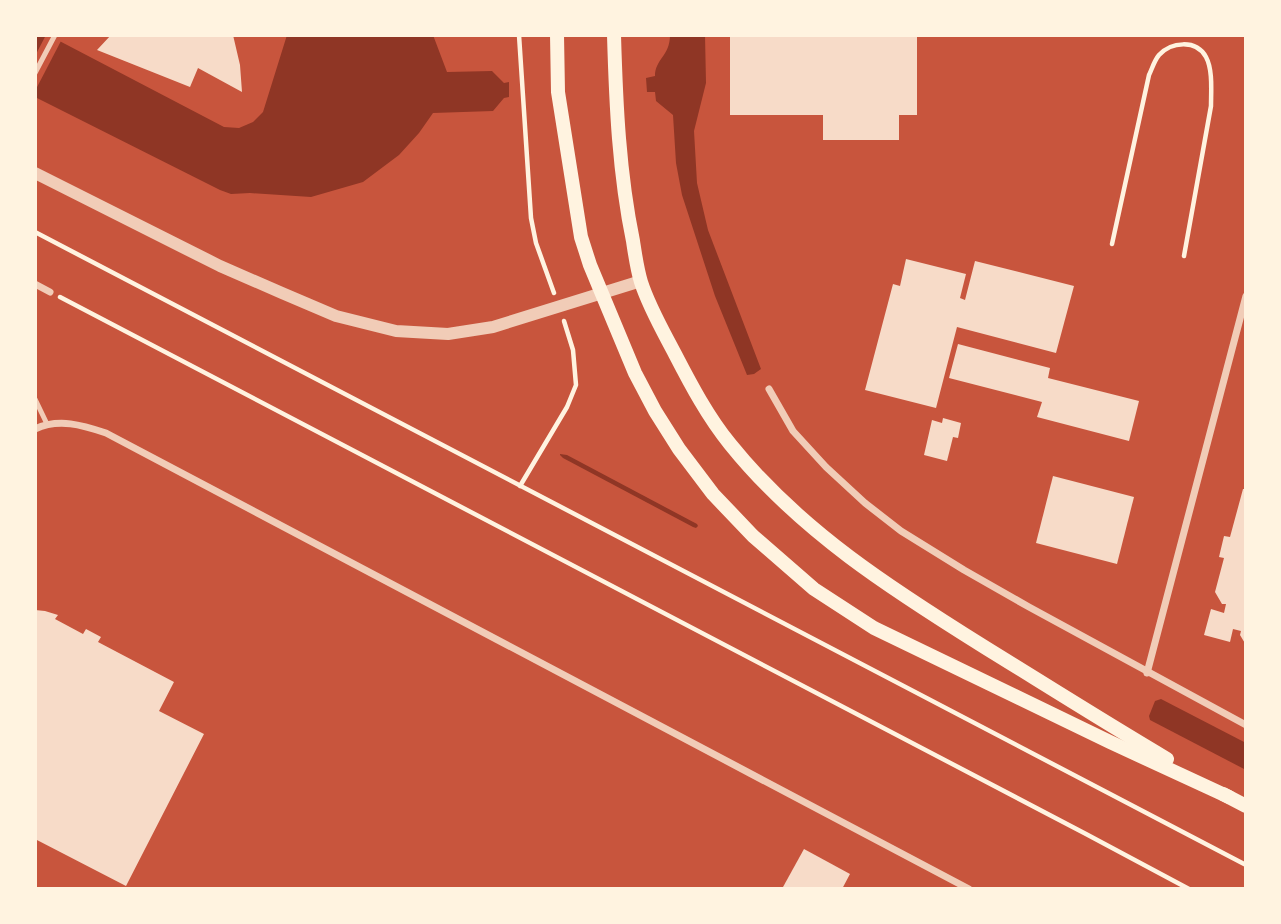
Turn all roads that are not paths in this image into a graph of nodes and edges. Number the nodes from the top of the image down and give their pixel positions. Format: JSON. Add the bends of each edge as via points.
{"nodes":[{"id":1,"x":55,"y":35,"type":"edge"},
{"id":2,"x":558,"y":35,"type":"edge"},
{"id":3,"x":614,"y":35,"type":"edge"},
{"id":4,"x":35,"y":73,"type":"edge"},
{"id":5,"x":35,"y":173,"type":"edge"},
{"id":6,"x":641,"y":281,"type":"junction"},
{"id":7,"x":35,"y":284,"type":"edge"},
{"id":8,"x":50,"y":292,"type":"road end"},
{"id":9,"x":601,"y":294,"type":"junction"},
{"id":10,"x":1246,"y":296,"type":"edge"},
{"id":11,"x":769,"y":389,"type":"dead end"},
{"id":12,"x":35,"y":400,"type":"edge"},
{"id":13,"x":47,"y":424,"type":"junction"},
{"id":14,"x":35,"y":429,"type":"edge"},
{"id":15,"x":1147,"y":673,"type":"junction"},
{"id":16,"x":1246,"y":725,"type":"edge"},
{"id":17,"x":1229,"y":797,"type":"junction"},
{"id":18,"x":1246,"y":807,"type":"edge"},
{"id":19,"x":969,"y":889,"type":"edge"}],
"edges":[{"from":1,"to":4,"type":"lane"},
{"from":2,"to":9,"type":"main road","via":[[558,92],[579,223]]},
{"from":3,"to":6,"type":"main road","via":[[621,172]]},
{"from":5,"to":9,"type":"street","via":[[232,271],[337,316],[396,331],[448,334],[493,327]]},
{"from":6,"to":9,"type":"street"},
{"from":6,"to":17,"type":"main road","via":[[681,367],[710,416],[765,484],[808,525],[908,599]]},
{"from":7,"to":8,"type":"street"},
{"from":9,"to":17,"type":"main road","via":[[635,373],[679,449],[752,536],[814,589],[874,628]]},
{"from":10,"to":15,"type":"street"},
{"from":11,"to":15,"type":"street","via":[[793,431],[826,467],[901,531]]},
{"from":12,"to":13,"type":"lane"},
{"from":13,"to":14,"type":"street"},
{"from":13,"to":19,"type":"street","via":[[83,425],[106,433]]},
{"from":15,"to":16,"type":"street"},
{"from":17,"to":18,"type":"main road"}]}
